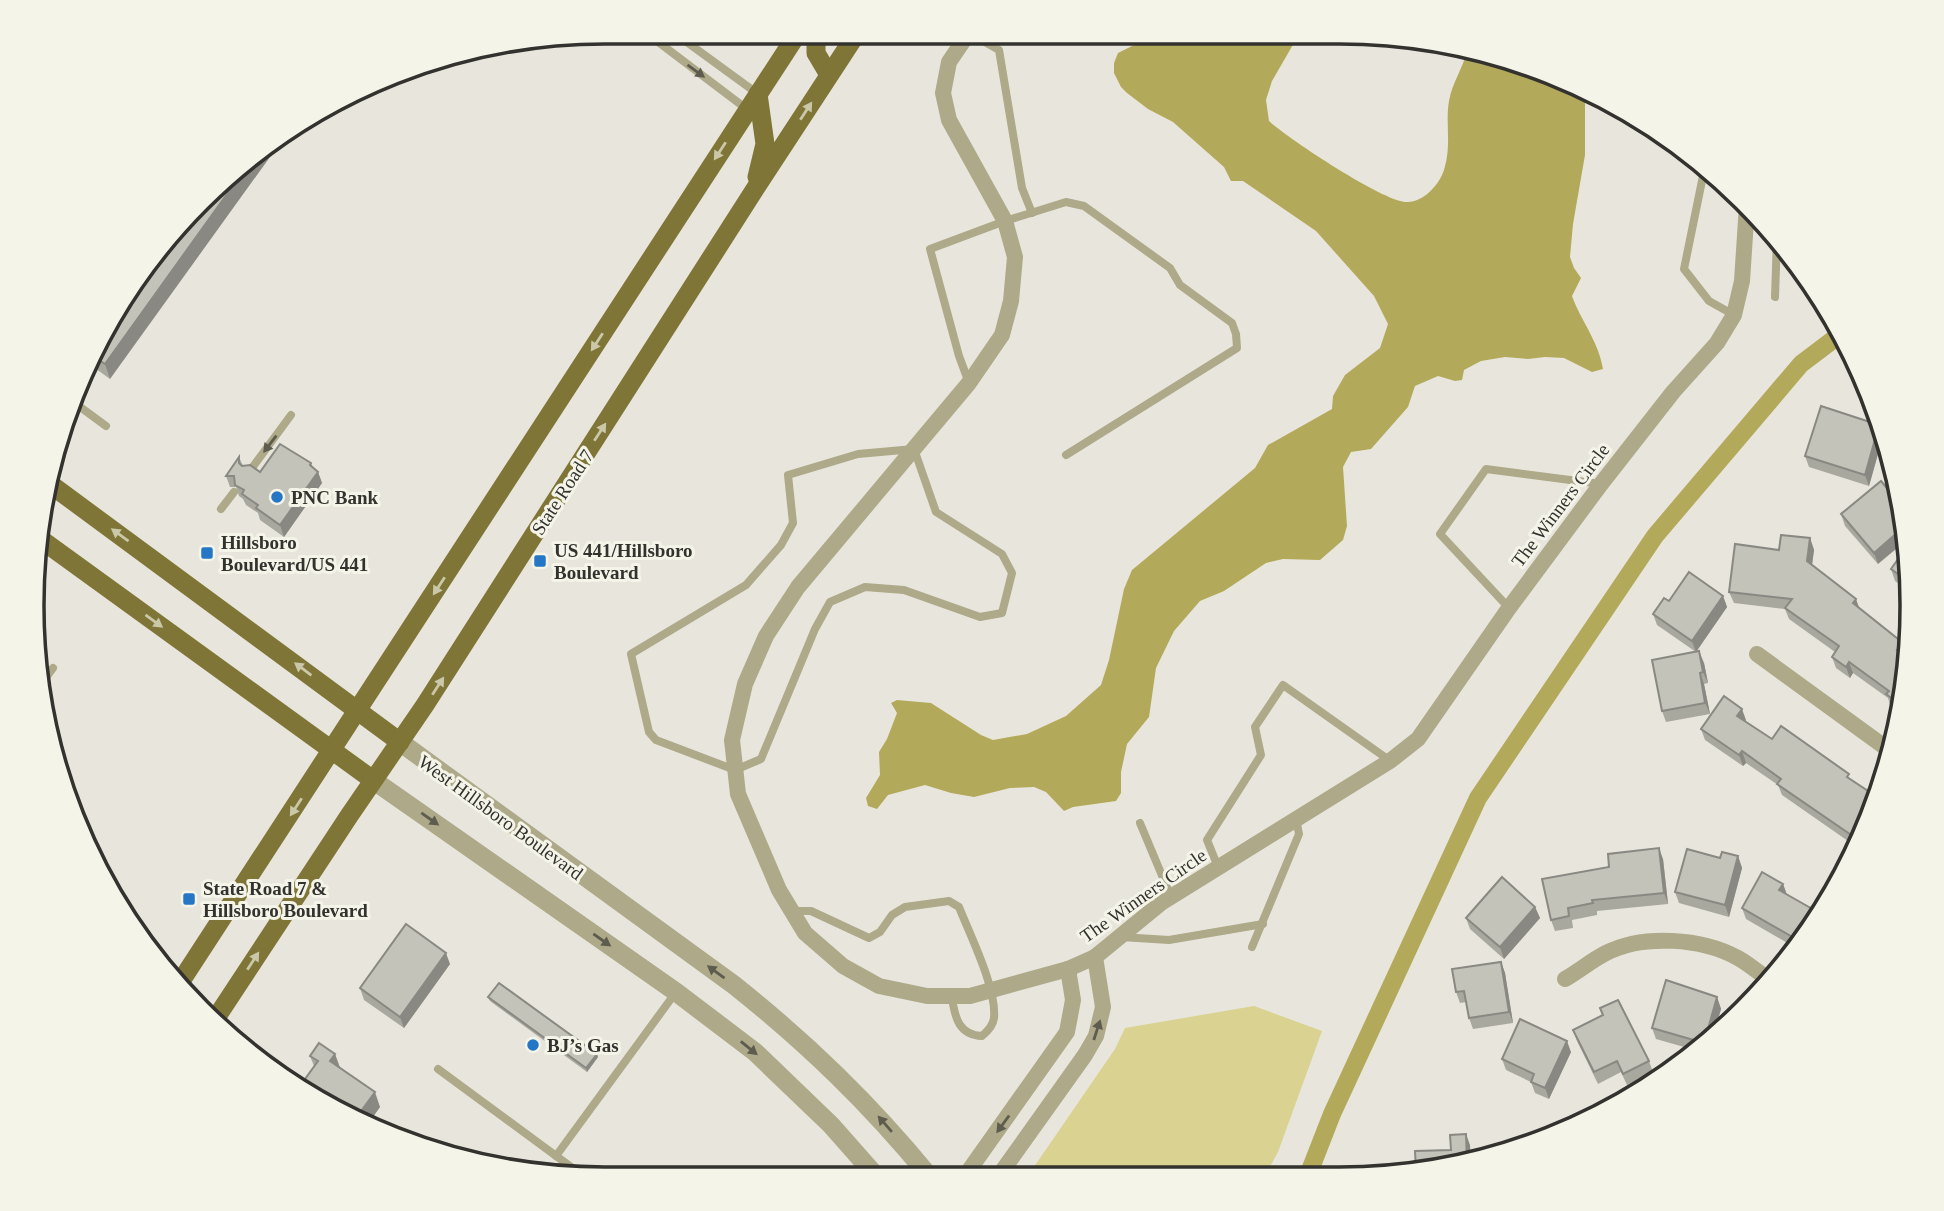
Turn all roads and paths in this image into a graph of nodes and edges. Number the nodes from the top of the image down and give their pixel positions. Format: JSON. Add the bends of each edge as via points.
{"nodes":[{"id":1,"x":664,"y":44,"type":"edge"},
{"id":2,"x":687,"y":44,"type":"edge"},
{"id":3,"x":791,"y":44,"type":"edge"},
{"id":4,"x":816,"y":44,"type":"edge"},
{"id":5,"x":850,"y":44,"type":"edge"},
{"id":6,"x":962,"y":44,"type":"edge"},
{"id":7,"x":988,"y":44,"type":"edge"},
{"id":8,"x":830,"y":75,"type":"junction"},
{"id":9,"x":753,"y":102,"type":"junction"},
{"id":10,"x":1703,"y":178,"type":"edge"},
{"id":11,"x":755,"y":189,"type":"junction"},
{"id":12,"x":1032,"y":213,"type":"junction"},
{"id":13,"x":1746,"y":219,"type":"edge"},
{"id":14,"x":1005,"y":221,"type":"junction"},
{"id":15,"x":1776,"y":254,"type":"edge"},
{"id":16,"x":1775,"y":298,"type":"dead end"},
{"id":17,"x":1734,"y":315,"type":"junction"},
{"id":18,"x":969,"y":383,"type":"junction"},
{"id":19,"x":81,"y":407,"type":"edge"},
{"id":20,"x":291,"y":415,"type":"dead end"},
{"id":21,"x":106,"y":426,"type":"dead end"},
{"id":22,"x":914,"y":449,"type":"junction"},
{"id":23,"x":1066,"y":455,"type":"dead end"},
{"id":24,"x":249,"y":472,"type":"edge"},
{"id":25,"x":1601,"y":484,"type":"junction"},
{"id":26,"x":57,"y":489,"type":"edge"},
{"id":27,"x":234,"y":492,"type":"edge"},
{"id":28,"x":221,"y":509,"type":"dead end"},
{"id":29,"x":48,"y":544,"type":"edge"},
{"id":30,"x":1509,"y":608,"type":"junction"},
{"id":31,"x":1757,"y":654,"type":"dead end"},
{"id":32,"x":52,"y":668,"type":"dead end"},
{"id":33,"x":48,"y":673,"type":"edge"},
{"id":34,"x":358,"y":710,"type":"junction"},
{"id":35,"x":400,"y":742,"type":"junction"},
{"id":36,"x":1882,"y":745,"type":"edge"},
{"id":37,"x":333,"y":750,"type":"junction"},
{"id":38,"x":1390,"y":761,"type":"junction"},
{"id":39,"x":735,"y":770,"type":"junction"},
{"id":40,"x":373,"y":780,"type":"junction"},
{"id":41,"x":1296,"y":819,"type":"junction"},
{"id":42,"x":1140,"y":822,"type":"dead end"},
{"id":43,"x":1218,"y":867,"type":"junction"},
{"id":44,"x":1171,"y":897,"type":"junction"},
{"id":45,"x":792,"y":911,"type":"junction"},
{"id":46,"x":1263,"y":924,"type":"junction"},
{"id":47,"x":1118,"y":936,"type":"junction"},
{"id":48,"x":1252,"y":947,"type":"dead end"},
{"id":49,"x":1095,"y":957,"type":"junction"},
{"id":50,"x":1068,"y":969,"type":"junction"},
{"id":51,"x":1762,"y":975,"type":"edge"},
{"id":52,"x":184,"y":977,"type":"edge"},
{"id":53,"x":1565,"y":979,"type":"dead end"},
{"id":54,"x":991,"y":990,"type":"junction"},
{"id":55,"x":676,"y":992,"type":"junction"},
{"id":56,"x":952,"y":998,"type":"junction"},
{"id":57,"x":219,"y":1013,"type":"edge"},
{"id":58,"x":438,"y":1069,"type":"dead end"},
{"id":59,"x":1040,"y":1072,"type":"junction"},
{"id":60,"x":1062,"y":1088,"type":"junction"},
{"id":61,"x":556,"y":1156,"type":"junction"},
{"id":62,"x":570,"y":1166,"type":"edge"},
{"id":63,"x":868,"y":1167,"type":"edge"},
{"id":64,"x":921,"y":1167,"type":"edge"},
{"id":65,"x":972,"y":1167,"type":"edge"},
{"id":66,"x":1005,"y":1167,"type":"edge"}],
"edges":[{"from":1,"to":9,"type":"lane","one_way":true},
{"from":2,"to":9,"type":"lane"},
{"from":3,"to":9,"type":"main road"},
{"from":4,"to":8,"type":"main road","via":[[816,54]]},
{"from":5,"to":8,"type":"main road","name":"State Road 7"},
{"from":6,"to":14,"type":"street","name":"The Winners Circle","via":[[949,62],[943,93],[949,120]]},
{"from":7,"to":12,"type":"lane","via":[[999,50],[1022,188]]},
{"from":11,"to":8,"type":"main road","name":"State Road 7","one_way":true},
{"from":9,"to":11,"type":"main road","via":[[765,144]]},
{"from":9,"to":34,"type":"main road","one_way":true},
{"from":10,"to":17,"type":"lane","via":[[1684,269],[1709,301]]},
{"from":35,"to":11,"type":"main road","name":"State Road 7","one_way":true},
{"from":12,"to":14,"type":"lane"},
{"from":12,"to":23,"type":"lane","via":[[1066,202],[1084,206],[1170,268],[1180,285],[1231,323],[1236,334],[1237,348]]},
{"from":13,"to":17,"type":"street","name":"The Winners Circle","via":[[1742,281]]},
{"from":14,"to":18,"type":"street","name":"The Winners Circle","via":[[1015,257],[1011,301],[1002,335]]},
{"from":14,"to":18,"type":"lane","via":[[930,249]]},
{"from":15,"to":16,"type":"lane"},
{"from":17,"to":25,"type":"street","name":"The Winners Circle","via":[[1717,343]]},
{"from":18,"to":22,"type":"street","name":"The Winners Circle"},
{"from":19,"to":21,"type":"lane"},
{"from":20,"to":24,"type":"lane","one_way":true},
{"from":22,"to":39,"type":"street","name":"The Winners Circle","via":[[798,587],[766,636],[745,684],[732,740]]},
{"from":22,"to":39,"type":"lane","via":[[858,454],[788,475],[793,523],[782,545],[746,584],[631,654],[649,732],[656,740]]},
{"from":22,"to":39,"type":"lane","via":[[936,512],[1002,554],[1012,573],[1002,613],[980,617],[904,590],[864,587],[830,602],[761,759]]},
{"from":25,"to":30,"type":"street","name":"The Winners Circle"},
{"from":25,"to":30,"type":"lane","via":[[1486,469],[1440,534]]},
{"from":34,"to":26,"type":"main road","name":"West Hillsboro Boulevard","one_way":true},
{"from":27,"to":28,"type":"lane"},
{"from":29,"to":37,"type":"main road","one_way":true},
{"from":30,"to":38,"type":"street","name":"The Winners Circle","via":[[1418,739]]},
{"from":31,"to":36,"type":"street"},
{"from":32,"to":33,"type":"lane"},
{"from":34,"to":35,"type":"main road","name":"West Hillsboro Boulevard"},
{"from":34,"to":37,"type":"main road"},
{"from":35,"to":40,"type":"main road","name":"State Road 7"},
{"from":64,"to":35,"type":"street","name":"West Hillsboro Boulevard","one_way":true,"via":[[839,1076],[767,1011]]},
{"from":37,"to":40,"type":"main road"},
{"from":37,"to":52,"type":"main road","one_way":true},
{"from":38,"to":41,"type":"street","name":"The Winners Circle"},
{"from":38,"to":43,"type":"lane","via":[[1283,685],[1255,727],[1261,755],[1207,840]]},
{"from":39,"to":45,"type":"street","name":"The Winners Circle","via":[[738,794]]},
{"from":40,"to":55,"type":"street","one_way":true},
{"from":57,"to":40,"type":"main road","name":"State Road 7","one_way":true},
{"from":41,"to":43,"type":"street","name":"The Winners Circle"},
{"from":41,"to":46,"type":"lane","via":[[1299,834]]},
{"from":42,"to":44,"type":"lane"},
{"from":43,"to":44,"type":"street","name":"The Winners Circle"},
{"from":44,"to":47,"type":"street","name":"The Winners Circle"},
{"from":45,"to":54,"type":"lane","via":[[811,911],[869,938],[905,906],[949,901],[959,907]]},
{"from":45,"to":56,"type":"street","name":"The Winners Circle","via":[[805,933],[843,966],[879,986]]},
{"from":46,"to":47,"type":"lane","via":[[1169,940]]},
{"from":46,"to":48,"type":"lane"},
{"from":47,"to":49,"type":"street","name":"The Winners Circle"},
{"from":49,"to":50,"type":"street","name":"The Winners Circle"},
{"from":60,"to":49,"type":"street","one_way":true,"via":[[1096,1036],[1103,1007]]},
{"from":50,"to":54,"type":"street","name":"The Winners Circle"},
{"from":50,"to":59,"type":"street","via":[[1073,1000],[1067,1032]]},
{"from":51,"to":53,"type":"street","via":[[1737,957],[1698,944],[1664,940],[1607,952]]},
{"from":54,"to":56,"type":"street","name":"The Winners Circle"},
{"from":54,"to":56,"type":"lane","via":[[994,1018],[982,1036],[962,1028],[955,1019]]},
{"from":55,"to":61,"type":"lane"},
{"from":55,"to":63,"type":"street","one_way":true,"via":[[755,1052]]},
{"from":58,"to":61,"type":"lane"},
{"from":59,"to":60,"type":"street"},
{"from":59,"to":65,"type":"street","one_way":true},
{"from":60,"to":66,"type":"street"},
{"from":61,"to":62,"type":"lane"}]}
